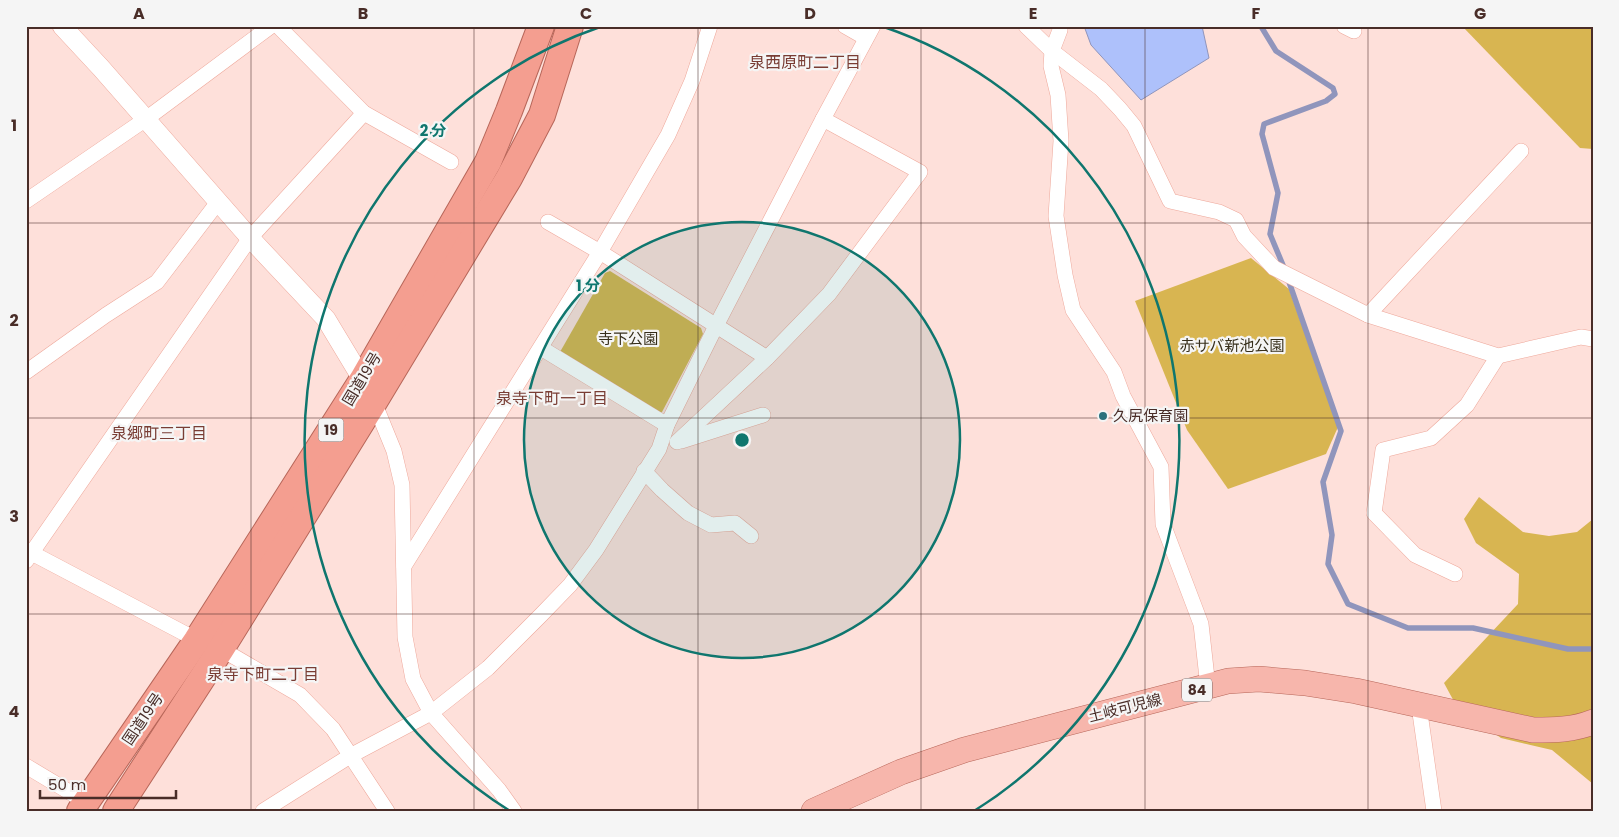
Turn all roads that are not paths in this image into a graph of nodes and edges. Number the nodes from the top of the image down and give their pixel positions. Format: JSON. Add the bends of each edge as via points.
{"nodes":[{"id":1,"x":62,"y":26,"type":"edge"},
{"id":2,"x":271,"y":26,"type":"edge"},
{"id":3,"x":278,"y":26,"type":"edge"},
{"id":4,"x":541,"y":26,"type":"edge"},
{"id":5,"x":570,"y":26,"type":"edge"},
{"id":6,"x":710,"y":26,"type":"edge"},
{"id":7,"x":845,"y":26,"type":"edge"},
{"id":8,"x":1026,"y":26,"type":"edge"},
{"id":9,"x":1060,"y":26,"type":"edge"},
{"id":10,"x":869,"y":32,"type":"edge"},
{"id":11,"x":1052,"y":51,"type":"junction"},
{"id":12,"x":364,"y":113,"type":"junction"},
{"id":13,"x":146,"y":119,"type":"junction"},
{"id":14,"x":823,"y":119,"type":"junction"},
{"id":15,"x":1521,"y":151,"type":"dead end"},
{"id":16,"x":451,"y":162,"type":"dead end"},
{"id":17,"x":26,"y":201,"type":"edge"},
{"id":18,"x":218,"y":202,"type":"junction"},
{"id":19,"x":548,"y":222,"type":"dead end"},
{"id":20,"x":250,"y":238,"type":"junction"},
{"id":21,"x":600,"y":252,"type":"junction"},
{"id":22,"x":1368,"y":315,"type":"junction"},
{"id":23,"x":716,"y":326,"type":"junction"},
{"id":24,"x":1593,"y":339,"type":"edge"},
{"id":25,"x":541,"y":348,"type":"junction"},
{"id":26,"x":1498,"y":356,"type":"junction"},
{"id":27,"x":767,"y":358,"type":"junction"},
{"id":28,"x":26,"y":372,"type":"edge"},
{"id":29,"x":369,"y":390,"type":"junction"},
{"id":30,"x":763,"y":415,"type":"dead end"},
{"id":31,"x":667,"y":425,"type":"junction"},
{"id":32,"x":677,"y":442,"type":"junction"},
{"id":33,"x":659,"y":449,"type":"junction"},
{"id":34,"x":644,"y":471,"type":"junction"},
{"id":35,"x":751,"y":536,"type":"dead end"},
{"id":36,"x":28,"y":555,"type":"edge"},
{"id":37,"x":404,"y":566,"type":"junction"},
{"id":38,"x":1455,"y":574,"type":"dead end"},
{"id":39,"x":197,"y":640,"type":"junction"},
{"id":40,"x":221,"y":649,"type":"junction"},
{"id":41,"x":1208,"y":687,"type":"junction"},
{"id":42,"x":1419,"y":706,"type":"junction"},
{"id":43,"x":431,"y":713,"type":"junction"},
{"id":44,"x":1593,"y":722,"type":"edge"},
{"id":45,"x":350,"y":756,"type":"junction"},
{"id":46,"x":26,"y":766,"type":"edge"},
{"id":47,"x":83,"y":807,"type":"edge"},
{"id":48,"x":116,"y":811,"type":"edge"},
{"id":49,"x":263,"y":811,"type":"edge"},
{"id":50,"x":387,"y":811,"type":"edge"},
{"id":51,"x":514,"y":811,"type":"edge"},
{"id":52,"x":814,"y":811,"type":"edge"},
{"id":53,"x":1434,"y":811,"type":"edge"}],
"edges":[{"from":1,"to":13,"type":"street"},
{"from":2,"to":13,"type":"street"},
{"from":3,"to":12,"type":"street"},
{"from":4,"to":29,"type":"highway","name":"国道19号","number":"19","via":[[488,162]]},
{"from":5,"to":29,"type":"highway","name":"国道19号","number":"19","via":[[542,115],[509,178]]},
{"from":6,"to":21,"type":"street","via":[[692,81],[668,135]]},
{"from":7,"to":10,"type":"street"},
{"from":8,"to":11,"type":"street"},
{"from":9,"to":11,"type":"street"},
{"from":10,"to":14,"type":"street"},
{"from":11,"to":22,"type":"street","via":[[1101,89],[1134,126],[1170,201],[1219,212],[1236,220],[1244,236],[1274,268]]},
{"from":11,"to":41,"type":"street","via":[[1050,66],[1058,95],[1061,141],[1056,216],[1073,310],[1114,372],[1123,396],[1161,467],[1163,524],[1201,624]]},
{"from":12,"to":16,"type":"street"},
{"from":12,"to":20,"type":"street"},
{"from":13,"to":17,"type":"street"},
{"from":13,"to":18,"type":"street"},
{"from":14,"to":23,"type":"street"},
{"from":14,"to":27,"type":"street","via":[[920,172],[830,294]]},
{"from":15,"to":22,"type":"street"},
{"from":18,"to":20,"type":"street"},
{"from":18,"to":28,"type":"street","via":[[157,282]]},
{"from":19,"to":21,"type":"street"},
{"from":20,"to":29,"type":"street","via":[[326,319]]},
{"from":20,"to":36,"type":"street"},
{"from":21,"to":23,"type":"street"},
{"from":21,"to":25,"type":"street"},
{"from":22,"to":26,"type":"street"},
{"from":23,"to":27,"type":"street"},
{"from":23,"to":31,"type":"street"},
{"from":24,"to":26,"type":"street","via":[[1581,337]]},
{"from":25,"to":31,"type":"street"},
{"from":25,"to":37,"type":"street"},
{"from":26,"to":38,"type":"street","via":[[1467,405],[1431,438],[1383,450],[1374,513],[1415,556]]},
{"from":27,"to":32,"type":"street"},
{"from":29,"to":37,"type":"street","via":[[394,451],[402,485]]},
{"from":29,"to":39,"type":"highway","name":"国道19号","number":"19"},
{"from":29,"to":40,"type":"highway","name":"国道19号","number":"19"},
{"from":30,"to":32,"type":"street"},
{"from":31,"to":33,"type":"street"},
{"from":32,"to":33,"type":"street"},
{"from":33,"to":34,"type":"street"},
{"from":34,"to":35,"type":"street","via":[[688,513],[711,526],[734,523]]},
{"from":34,"to":43,"type":"street","via":[[596,550],[570,585],[488,668]]},
{"from":36,"to":39,"type":"street"},
{"from":37,"to":43,"type":"street","via":[[405,637],[413,679]]},
{"from":39,"to":47,"type":"highway","name":"国道19号","number":"19"},
{"from":40,"to":45,"type":"street","via":[[300,695],[333,729]]},
{"from":40,"to":48,"type":"highway","name":"国道19号","number":"19"},
{"from":41,"to":42,"type":"main road","name":"土岐可児線","number":"84","via":[[1228,681],[1259,679],[1305,682]]},
{"from":41,"to":52,"type":"main road","name":"土岐可児線","number":"84","via":[[964,750],[901,772]]},
{"from":42,"to":44,"type":"main road","name":"土岐可児線","number":"84","via":[[1532,730],[1581,727]]},
{"from":42,"to":53,"type":"street"},
{"from":43,"to":45,"type":"street"},
{"from":43,"to":51,"type":"street"},
{"from":45,"to":49,"type":"street"},
{"from":45,"to":50,"type":"street"},
{"from":46,"to":47,"type":"street"}]}
